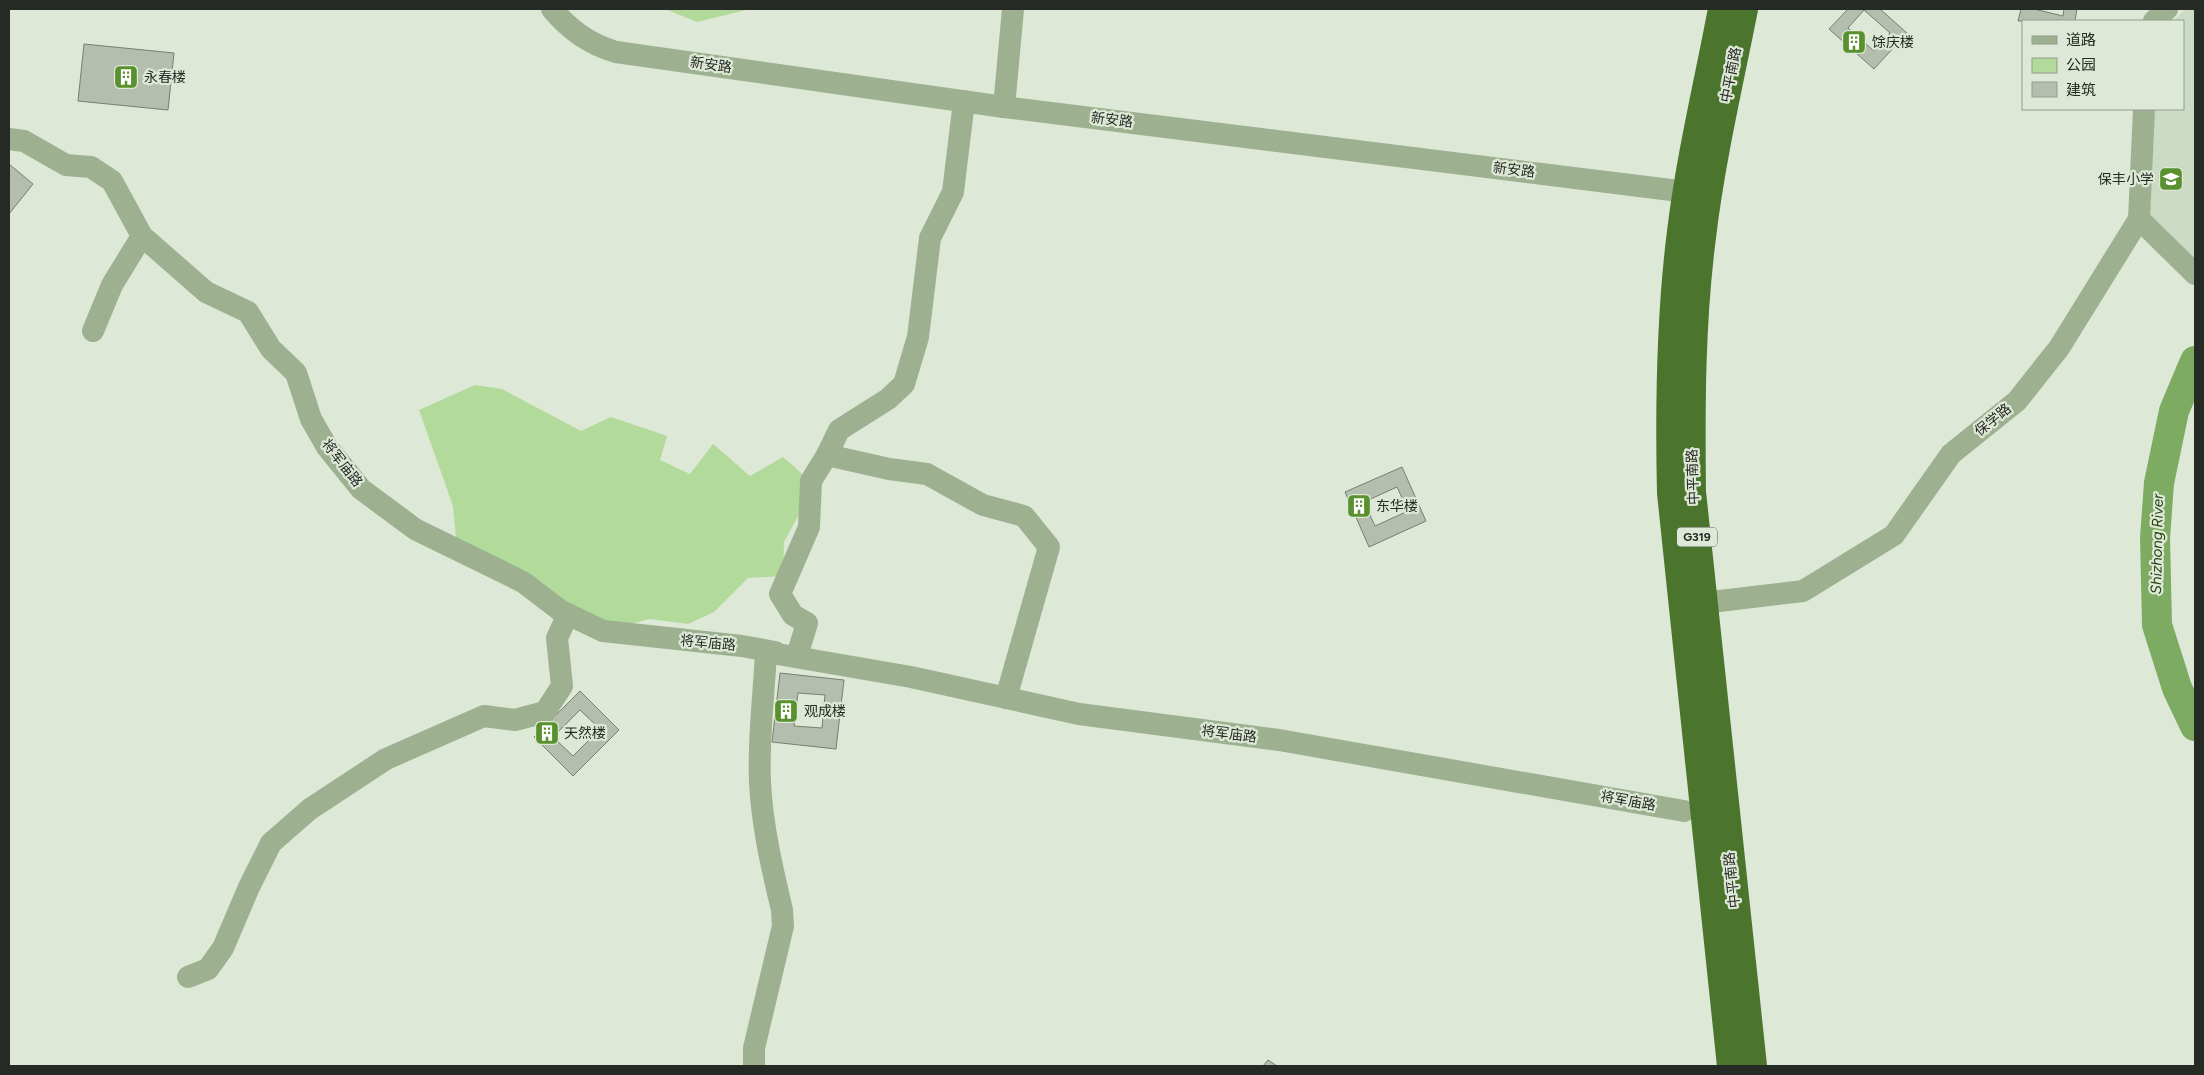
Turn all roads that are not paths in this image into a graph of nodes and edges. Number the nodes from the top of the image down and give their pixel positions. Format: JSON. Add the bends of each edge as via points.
{"nodes":[{"id":1,"x":552,"y":9,"type":"edge"},
{"id":2,"x":1013,"y":9,"type":"edge"},
{"id":3,"x":1722,"y":9,"type":"edge"},
{"id":4,"x":1744,"y":9,"type":"edge"},
{"id":5,"x":2167,"y":9,"type":"edge"},
{"id":6,"x":2155,"y":20,"type":"edge"},
{"id":7,"x":964,"y":101,"type":"junction"},
{"id":8,"x":1004,"y":107,"type":"junction"},
{"id":9,"x":2144,"y":110,"type":"edge"},
{"id":10,"x":9,"y":140,"type":"edge"},
{"id":11,"x":1687,"y":192,"type":"junction"},
{"id":12,"x":2139,"y":219,"type":"junction"},
{"id":13,"x":142,"y":236,"type":"junction"},
{"id":14,"x":2195,"y":274,"type":"edge"},
{"id":15,"x":94,"y":331,"type":"dead end"},
{"id":16,"x":827,"y":455,"type":"junction"},
{"id":17,"x":1703,"y":603,"type":"junction"},
{"id":18,"x":568,"y":614,"type":"junction"},
{"id":19,"x":770,"y":652,"type":"junction"},
{"id":20,"x":797,"y":656,"type":"junction"},
{"id":21,"x":1006,"y":698,"type":"junction"},
{"id":22,"x":1684,"y":811,"type":"dead end"},
{"id":23,"x":188,"y":977,"type":"dead end"},
{"id":24,"x":754,"y":1057,"type":"edge"},
{"id":25,"x":1731,"y":1066,"type":"edge"},
{"id":26,"x":1753,"y":1066,"type":"edge"}],
"edges":[{"from":1,"to":7,"type":"street","name":"新安路","via":[[577,34],[616,52]]},
{"from":2,"to":8,"type":"street"},
{"from":3,"to":11,"type":"highway","number":"G319"},
{"from":4,"to":17,"type":"highway","name":"中平南路","number":"G319","via":[[1708,195],[1694,324],[1692,492]]},
{"from":5,"to":6,"type":"street"},
{"from":7,"to":8,"type":"street","name":"新安路"},
{"from":7,"to":16,"type":"street","via":[[953,192],[930,238],[918,337],[904,384],[888,399],[839,430]]},
{"from":8,"to":11,"type":"street","name":"新安路"},
{"from":9,"to":12,"type":"street","name":"保学路"},
{"from":10,"to":13,"type":"street","name":"将军庙路","via":[[24,141],[66,165],[91,167],[112,181]]},
{"from":11,"to":25,"type":"highway","number":"G319","via":[[1672,332],[1671,493]]},
{"from":12,"to":14,"type":"street"},
{"from":12,"to":17,"type":"street","name":"保学路","via":[[2059,348],[2017,401],[1952,454],[1894,535],[1802,591]]},
{"from":13,"to":15,"type":"street","via":[[112,285]]},
{"from":13,"to":18,"type":"street","name":"将军庙路","via":[[206,292],[248,312],[271,349],[296,373],[311,419],[327,447],[360,489],[415,529],[523,582]]},
{"from":16,"to":20,"type":"street","via":[[811,481],[809,526],[780,594],[794,615],[807,622]]},
{"from":16,"to":21,"type":"street","via":[[889,470],[927,474],[983,505],[1024,516],[1049,547]]},
{"from":17,"to":26,"type":"highway","name":"中平南路","number":"G319"},
{"from":18,"to":19,"type":"street","name":"将军庙路","via":[[603,631]]},
{"from":18,"to":23,"type":"street","via":[[557,638],[562,686],[544,712],[515,720],[484,716],[386,759],[310,809],[271,843],[248,887],[223,948],[208,969]]},
{"from":19,"to":20,"type":"street","name":"将军庙路"},
{"from":19,"to":24,"type":"street","via":[[760,720],[760,781],[762,810],[783,926]]},
{"from":20,"to":21,"type":"street","name":"将军庙路"},
{"from":21,"to":22,"type":"street","name":"将军庙路","via":[[1079,714],[1279,740]]}]}
